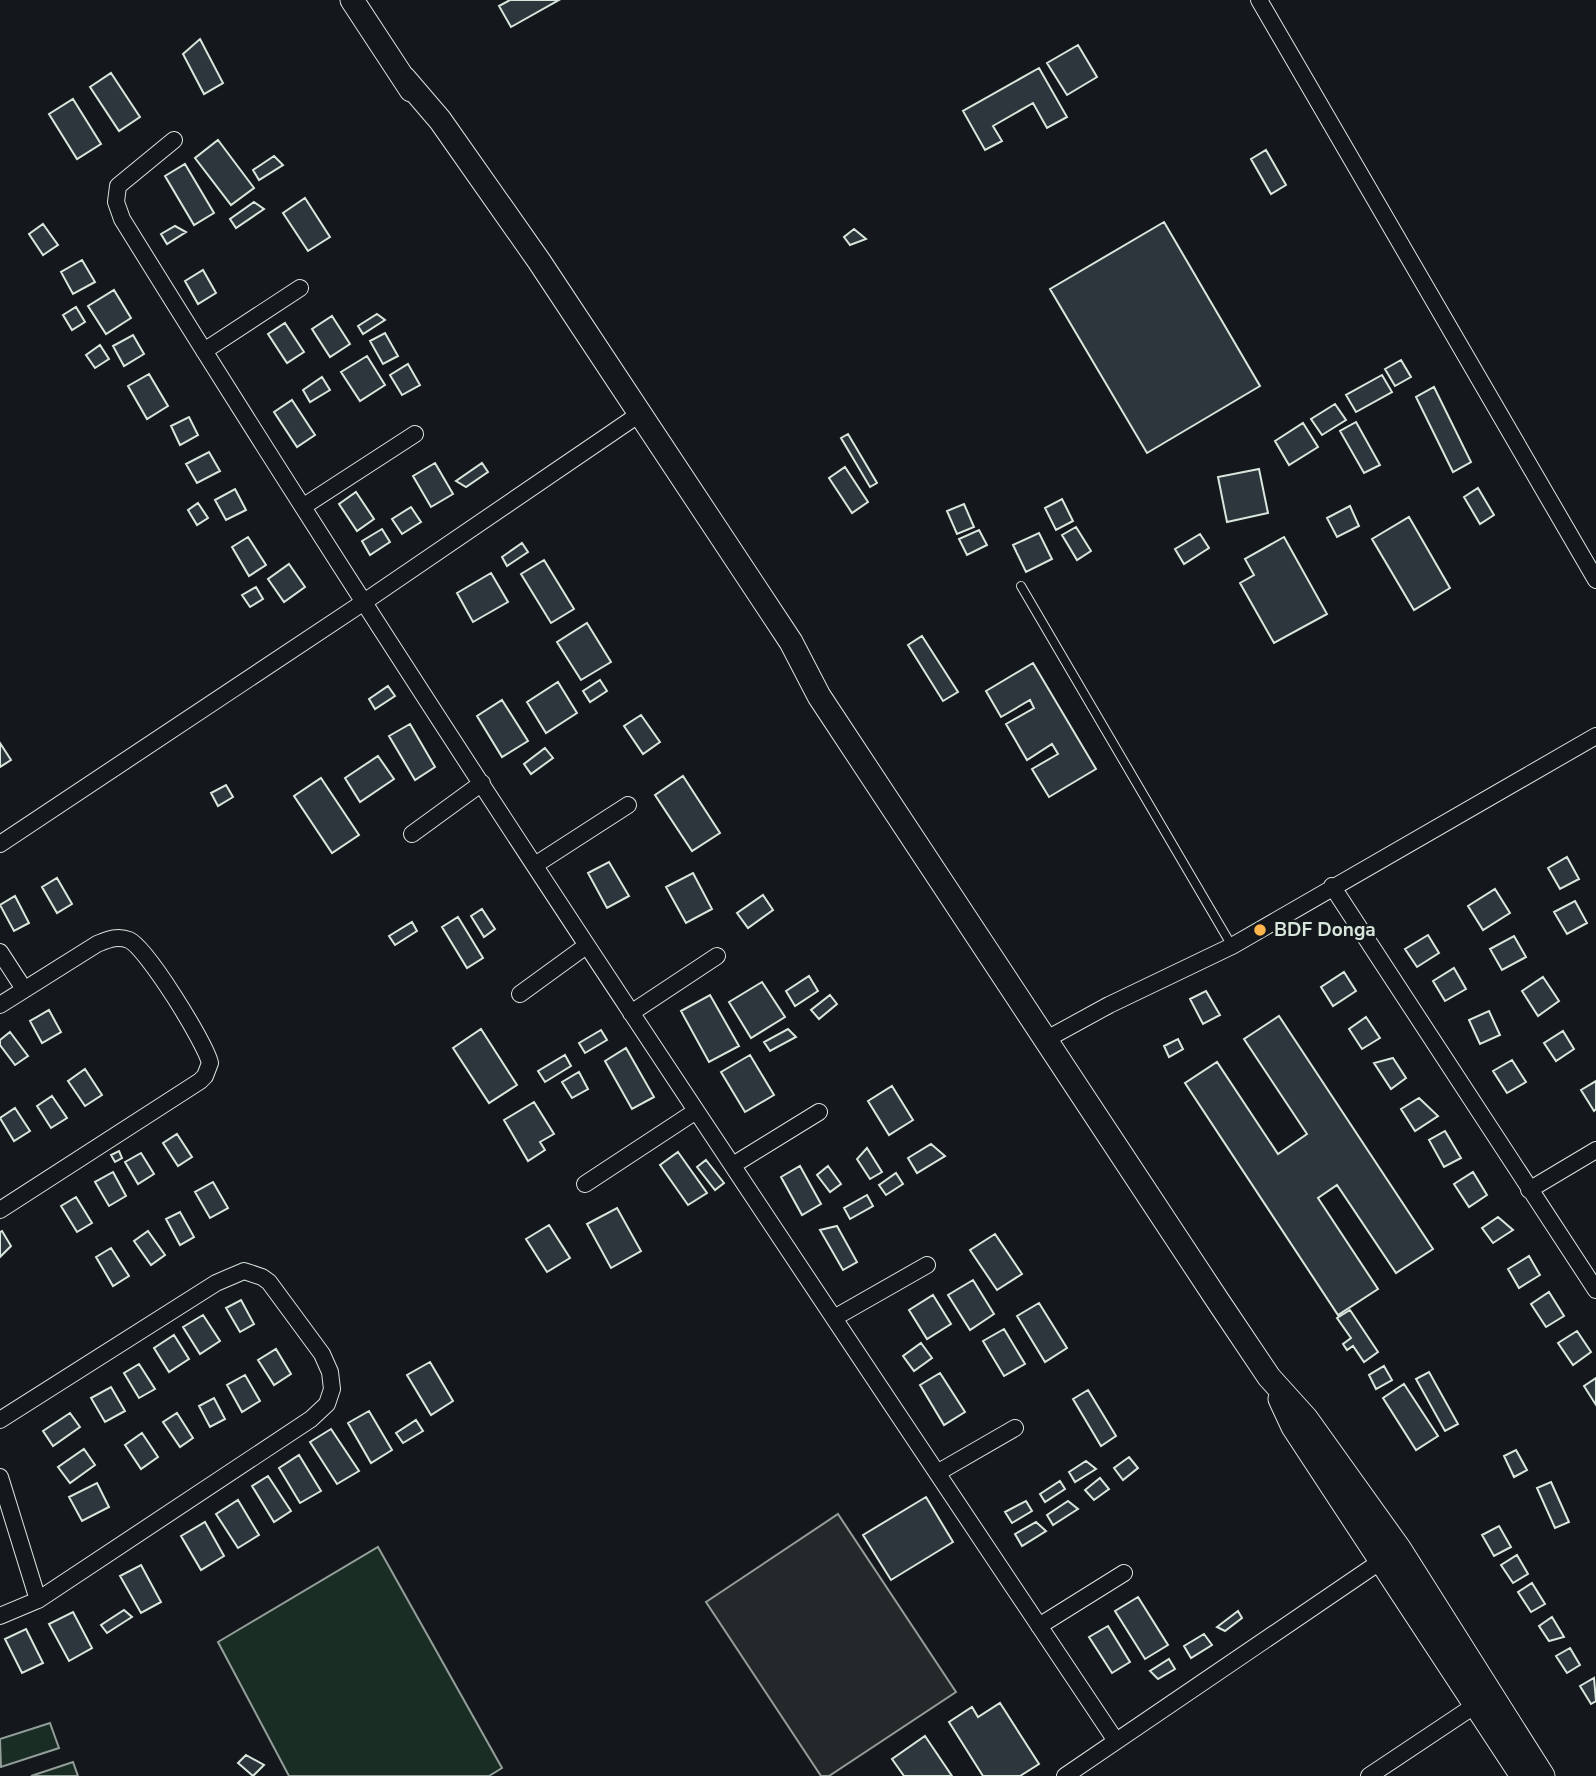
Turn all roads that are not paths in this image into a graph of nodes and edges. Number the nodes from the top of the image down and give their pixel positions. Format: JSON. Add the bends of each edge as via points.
{"nodes":[{"id":1,"x":352,"y":0,"type":"edge"},
{"id":2,"x":1259,"y":0,"type":"edge"},
{"id":3,"x":174,"y":140,"type":"dead end"},
{"id":4,"x":300,"y":288,"type":"dead end"},
{"id":5,"x":204,"y":351,"type":"junction"},
{"id":6,"x":635,"y":418,"type":"junction"},
{"id":7,"x":415,"y":434,"type":"dead end"},
{"id":8,"x":304,"y":506,"type":"junction"},
{"id":9,"x":1596,"y":580,"type":"edge"},
{"id":10,"x":1021,"y":586,"type":"dead end"},
{"id":11,"x":364,"y":602,"type":"junction"},
{"id":12,"x":1596,"y":736,"type":"edge"},
{"id":13,"x":482,"y":783,"type":"junction"},
{"id":14,"x":628,"y":805,"type":"dead end"},
{"id":15,"x":412,"y":834,"type":"dead end"},
{"id":16,"x":0,"y":844,"type":"edge"},
{"id":17,"x":535,"y":865,"type":"junction"},
{"id":18,"x":1332,"y":886,"type":"junction"},
{"id":19,"x":586,"y":946,"type":"junction"},
{"id":20,"x":1232,"y":946,"type":"junction"},
{"id":21,"x":0,"y":952,"type":"edge"},
{"id":22,"x":717,"y":956,"type":"dead end"},
{"id":23,"x":24,"y":989,"type":"junction"},
{"id":24,"x":520,"y":994,"type":"dead end"},
{"id":25,"x":0,"y":1005,"type":"edge"},
{"id":26,"x":631,"y":1013,"type":"junction"},
{"id":27,"x":1045,"y":1040,"type":"junction"},
{"id":28,"x":696,"y":1111,"type":"junction"},
{"id":29,"x":819,"y":1112,"type":"dead end"},
{"id":30,"x":1596,"y":1150,"type":"edge"},
{"id":31,"x":733,"y":1165,"type":"junction"},
{"id":32,"x":585,"y":1184,"type":"dead end"},
{"id":33,"x":1529,"y":1190,"type":"junction"},
{"id":34,"x":0,"y":1210,"type":"edge"},
{"id":35,"x":927,"y":1265,"type":"dead end"},
{"id":36,"x":1596,"y":1290,"type":"edge"},
{"id":37,"x":834,"y":1318,"type":"junction"},
{"id":38,"x":0,"y":1420,"type":"edge"},
{"id":39,"x":1015,"y":1428,"type":"dead end"},
{"id":40,"x":937,"y":1473,"type":"junction"},
{"id":41,"x":0,"y":1477,"type":"edge"},
{"id":42,"x":1390,"y":1554,"type":"junction"},
{"id":43,"x":1124,"y":1573,"type":"dead end"},
{"id":44,"x":38,"y":1600,"type":"junction"},
{"id":45,"x":0,"y":1616,"type":"edge"},
{"id":46,"x":1040,"y":1626,"type":"junction"},
{"id":47,"x":1483,"y":1700,"type":"junction"},
{"id":48,"x":1116,"y":1741,"type":"junction"},
{"id":49,"x":1065,"y":1776,"type":"edge"},
{"id":50,"x":1369,"y":1776,"type":"edge"},
{"id":51,"x":1522,"y":1776,"type":"edge"},
{"id":52,"x":1543,"y":1776,"type":"edge"}],
"edges":[{"from":1,"to":6,"type":"main road","via":[[404,78],[440,120]]},
{"from":2,"to":9,"type":"street"},
{"from":3,"to":5,"type":"street","via":[[118,186],[116,202]]},
{"from":4,"to":5,"type":"street"},
{"from":5,"to":8,"type":"street"},
{"from":6,"to":11,"type":"street"},
{"from":6,"to":27,"type":"main road","via":[[790,642],[819,696]]},
{"from":7,"to":8,"type":"street"},
{"from":8,"to":11,"type":"street"},
{"from":10,"to":20,"type":"lane"},
{"from":11,"to":13,"type":"street"},
{"from":11,"to":16,"type":"street"},
{"from":12,"to":18,"type":"street"},
{"from":13,"to":15,"type":"street"},
{"from":13,"to":17,"type":"street"},
{"from":14,"to":17,"type":"street"},
{"from":17,"to":19,"type":"street"},
{"from":18,"to":20,"type":"street"},
{"from":18,"to":33,"type":"street"},
{"from":19,"to":24,"type":"street"},
{"from":19,"to":26,"type":"street"},
{"from":20,"to":27,"type":"street"},
{"from":21,"to":23,"type":"street"},
{"from":22,"to":26,"type":"street"},
{"from":23,"to":25,"type":"street"},
{"from":23,"to":34,"type":"street","via":[[107,940],[128,939],[145,953],[206,1051],[210,1067],[200,1081]]},
{"from":26,"to":28,"type":"street"},
{"from":27,"to":42,"type":"main road","via":[[1269,1377],[1306,1418]]},
{"from":28,"to":31,"type":"street"},
{"from":28,"to":32,"type":"street"},
{"from":29,"to":31,"type":"street"},
{"from":30,"to":33,"type":"street"},
{"from":31,"to":37,"type":"street"},
{"from":33,"to":36,"type":"street"},
{"from":35,"to":37,"type":"street"},
{"from":37,"to":40,"type":"street"},
{"from":38,"to":44,"type":"street","via":[[216,1283],[244,1270],[269,1282],[330,1372],[332,1389],[327,1404],[311,1419]]},
{"from":39,"to":40,"type":"street"},
{"from":40,"to":46,"type":"street"},
{"from":41,"to":44,"type":"street"},
{"from":42,"to":47,"type":"main road"},
{"from":42,"to":48,"type":"street"},
{"from":43,"to":46,"type":"street"},
{"from":44,"to":45,"type":"street"},
{"from":46,"to":48,"type":"street"},
{"from":47,"to":50,"type":"street"},
{"from":47,"to":51,"type":"main road"},
{"from":47,"to":52,"type":"main road"},
{"from":48,"to":49,"type":"street"}]}
